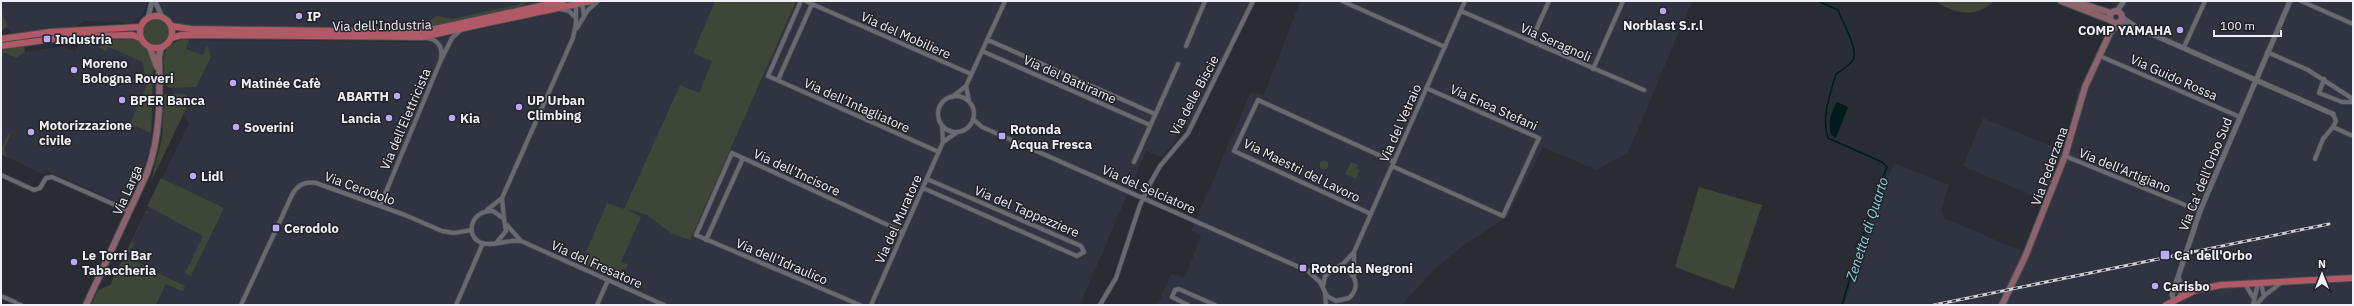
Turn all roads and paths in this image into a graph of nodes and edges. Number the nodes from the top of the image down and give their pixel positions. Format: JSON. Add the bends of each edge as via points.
{"nodes":[{"id":1,"x":154,"y":1,"type":"edge"},
{"id":2,"x":563,"y":1,"type":"edge"},
{"id":3,"x":591,"y":1,"type":"edge"},
{"id":4,"x":598,"y":1,"type":"edge"},
{"id":5,"x":801,"y":1,"type":"edge"},
{"id":6,"x":806,"y":1,"type":"edge"},
{"id":7,"x":1005,"y":1,"type":"edge"},
{"id":8,"x":1205,"y":1,"type":"edge"},
{"id":9,"x":1253,"y":1,"type":"edge"},
{"id":10,"x":1342,"y":1,"type":"edge"},
{"id":11,"x":1465,"y":1,"type":"edge"},
{"id":12,"x":1549,"y":1,"type":"edge"},
{"id":13,"x":1623,"y":1,"type":"edge"},
{"id":14,"x":2060,"y":1,"type":"edge"},
{"id":15,"x":2074,"y":1,"type":"edge"},
{"id":16,"x":2205,"y":1,"type":"edge"},
{"id":17,"x":2290,"y":1,"type":"edge"},
{"id":18,"x":2302,"y":1,"type":"edge"},
{"id":19,"x":578,"y":2,"type":"edge"},
{"id":20,"x":2124,"y":3,"type":"edge"},
{"id":21,"x":812,"y":4,"type":"junction"},
{"id":22,"x":554,"y":9,"type":"junction"},
{"id":23,"x":1461,"y":11,"type":"junction"},
{"id":24,"x":162,"y":17,"type":"junction"},
{"id":25,"x":148,"y":18,"type":"junction"},
{"id":26,"x":584,"y":18,"type":"junction"},
{"id":27,"x":2116,"y":18,"type":"junction"},
{"id":28,"x":576,"y":20,"type":"junction"},
{"id":29,"x":2353,"y":24,"type":"edge"},
{"id":30,"x":171,"y":26,"type":"junction"},
{"id":31,"x":140,"y":27,"type":"junction"},
{"id":32,"x":462,"y":29,"type":"junction"},
{"id":33,"x":575,"y":32,"type":"junction"},
{"id":34,"x":422,"y":37,"type":"junction"},
{"id":35,"x":140,"y":38,"type":"junction"},
{"id":36,"x":171,"y":38,"type":"junction"},
{"id":37,"x":1,"y":39,"type":"edge"},
{"id":38,"x":988,"y":40,"type":"junction"},
{"id":39,"x":1531,"y":42,"type":"junction"},
{"id":40,"x":1,"y":46,"type":"edge"},
{"id":41,"x":1186,"y":46,"type":"dead end"},
{"id":42,"x":2184,"y":47,"type":"junction"},
{"id":43,"x":150,"y":48,"type":"junction"},
{"id":44,"x":161,"y":48,"type":"junction"},
{"id":45,"x":1445,"y":48,"type":"junction"},
{"id":46,"x":982,"y":51,"type":"junction"},
{"id":47,"x":2267,"y":52,"type":"junction"},
{"id":48,"x":2100,"y":56,"type":"junction"},
{"id":49,"x":440,"y":62,"type":"junction"},
{"id":50,"x":1178,"y":64,"type":"dead end"},
{"id":51,"x":1593,"y":69,"type":"junction"},
{"id":52,"x":971,"y":74,"type":"junction"},
{"id":53,"x":159,"y":76,"type":"junction"},
{"id":54,"x":2324,"y":79,"type":"junction"},
{"id":55,"x":778,"y":80,"type":"junction"},
{"id":56,"x":2255,"y":80,"type":"junction"},
{"id":57,"x":966,"y":86,"type":"junction"},
{"id":58,"x":1426,"y":88,"type":"junction"},
{"id":59,"x":1644,"y":90,"type":"dead end"},
{"id":60,"x":952,"y":97,"type":"junction"},
{"id":61,"x":2353,"y":100,"type":"edge"},
{"id":62,"x":969,"y":102,"type":"junction"},
{"id":63,"x":1155,"y":114,"type":"junction"},
{"id":64,"x":2333,"y":114,"type":"joint"},
{"id":65,"x":2240,"y":117,"type":"junction"},
{"id":66,"x":973,"y":119,"type":"junction"},
{"id":67,"x":942,"y":125,"type":"junction"},
{"id":68,"x":1150,"y":125,"type":"junction"},
{"id":69,"x":969,"y":127,"type":"junction"},
{"id":70,"x":982,"y":127,"type":"junction"},
{"id":71,"x":2333,"y":127,"type":"junction"},
{"id":72,"x":958,"y":132,"type":"junction"},
{"id":73,"x":2353,"y":136,"type":"edge"},
{"id":74,"x":943,"y":142,"type":"junction"},
{"id":75,"x":939,"y":152,"type":"junction"},
{"id":76,"x":2066,"y":156,"type":"junction"},
{"id":77,"x":742,"y":158,"type":"junction"},
{"id":78,"x":2314,"y":159,"type":"dead end"},
{"id":79,"x":1134,"y":162,"type":"dead end"},
{"id":80,"x":1393,"y":164,"type":"junction"},
{"id":81,"x":1,"y":176,"type":"edge"},
{"id":82,"x":927,"y":179,"type":"junction"},
{"id":83,"x":923,"y":188,"type":"junction"},
{"id":84,"x":502,"y":198,"type":"junction"},
{"id":85,"x":1143,"y":198,"type":"junction"},
{"id":86,"x":380,"y":206,"type":"junction"},
{"id":87,"x":487,"y":210,"type":"junction"},
{"id":88,"x":129,"y":211,"type":"junction"},
{"id":89,"x":2200,"y":211,"type":"junction"},
{"id":90,"x":1006,"y":213,"type":"junction"},
{"id":91,"x":1371,"y":214,"type":"junction"},
{"id":92,"x":504,"y":219,"type":"junction"},
{"id":93,"x":1002,"y":222,"type":"junction"},
{"id":94,"x":507,"y":225,"type":"junction"},
{"id":95,"x":472,"y":230,"type":"junction"},
{"id":96,"x":903,"y":232,"type":"junction"},
{"id":97,"x":706,"y":240,"type":"junction"},
{"id":98,"x":521,"y":241,"type":"junction"},
{"id":99,"x":497,"y":242,"type":"junction"},
{"id":100,"x":483,"y":243,"type":"junction"},
{"id":101,"x":1354,"y":252,"type":"junction"},
{"id":102,"x":1335,"y":268,"type":"junction"},
{"id":103,"x":1308,"y":270,"type":"junction"},
{"id":104,"x":1329,"y":272,"type":"junction"},
{"id":105,"x":1355,"y":277,"type":"junction"},
{"id":106,"x":2179,"y":278,"type":"junction"},
{"id":107,"x":2353,"y":278,"type":"edge"},
{"id":108,"x":608,"y":280,"type":"junction"},
{"id":109,"x":2282,"y":282,"type":"junction"},
{"id":110,"x":2259,"y":283,"type":"junction"},
{"id":111,"x":2245,"y":284,"type":"junction"},
{"id":112,"x":1323,"y":286,"type":"junction"},
{"id":113,"x":2181,"y":289,"type":"junction"},
{"id":114,"x":2196,"y":290,"type":"junction"},
{"id":115,"x":1325,"y":292,"type":"junction"},
{"id":116,"x":1,"y":296,"type":"edge"},
{"id":117,"x":2264,"y":296,"type":"junction"},
{"id":118,"x":2180,"y":297,"type":"junction"},
{"id":119,"x":2253,"y":297,"type":"junction"},
{"id":120,"x":1345,"y":300,"type":"junction"},
{"id":121,"x":2174,"y":300,"type":"junction"},
{"id":122,"x":18,"y":304,"type":"edge"},
{"id":123,"x":871,"y":304,"type":"edge"},
{"id":124,"x":86,"y":305,"type":"edge"},
{"id":125,"x":241,"y":305,"type":"edge"},
{"id":126,"x":456,"y":305,"type":"edge"},
{"id":127,"x":597,"y":305,"type":"edge"},
{"id":128,"x":664,"y":305,"type":"edge"},
{"id":129,"x":860,"y":305,"type":"edge"},
{"id":130,"x":877,"y":305,"type":"edge"},
{"id":131,"x":1100,"y":305,"type":"edge"},
{"id":132,"x":1188,"y":305,"type":"edge"},
{"id":133,"x":1215,"y":305,"type":"edge"},
{"id":134,"x":1326,"y":305,"type":"edge"},
{"id":135,"x":1337,"y":305,"type":"edge"},
{"id":136,"x":2002,"y":305,"type":"edge"},
{"id":137,"x":2166,"y":305,"type":"edge"},
{"id":138,"x":2255,"y":305,"type":"edge"}],
"edges":[{"from":1,"to":24,"type":"street"},
{"from":1,"to":25,"type":"street"},
{"from":2,"to":30,"type":"main road","name":"Via dell'Industria","via":[[410,32],[191,29]]},
{"from":3,"to":19,"type":"main road","name":"Via dell'Industria"},
{"from":4,"to":26,"type":"street"},
{"from":5,"to":55,"type":"street","name":"Via dell'Intagliatore","via":[[768,76]]},
{"from":6,"to":21,"type":"street","name":"Via del Mobiliere"},
{"from":7,"to":38,"type":"street"},
{"from":8,"to":41,"type":"street"},
{"from":9,"to":85,"type":"street","name":"Via delle Biscie","via":[[1188,133],[1160,166]]},
{"from":10,"to":45,"type":"street"},
{"from":11,"to":23,"type":"street","name":"Via del Vetraio"},
{"from":12,"to":39,"type":"street"},
{"from":13,"to":51,"type":"street"},
{"from":14,"to":27,"type":"main road"},
{"from":15,"to":27,"type":"main road"},
{"from":16,"to":42,"type":"street"},
{"from":17,"to":47,"type":"street","name":"Via Ca' dell'Orbo Sud"},
{"from":18,"to":29,"type":"street"},
{"from":19,"to":22,"type":"main road","name":"Via dell'Industria"},
{"from":19,"to":26,"type":"street","via":[[584,10]]},
{"from":19,"to":28,"type":"street"},
{"from":20,"to":27,"type":"street"},
{"from":21,"to":52,"type":"street","name":"Via del Mobiliere"},
{"from":21,"to":55,"type":"street"},
{"from":22,"to":28,"type":"street","via":[[569,11]]},
{"from":22,"to":32,"type":"main road","name":"Via dell'Industria"},
{"from":23,"to":39,"type":"street","name":"Via Seragnoli"},
{"from":23,"to":45,"type":"street","name":"Via del Vetraio"},
{"from":24,"to":25,"type":"main road"},
{"from":24,"to":30,"type":"main road"},
{"from":25,"to":31,"type":"main road"},
{"from":26,"to":33,"type":"street"},
{"from":27,"to":42,"type":"street"},
{"from":27,"to":48,"type":"main road","name":"Via Pederzana"},
{"from":28,"to":33,"type":"street"},
{"from":30,"to":36,"type":"main road"},
{"from":31,"to":35,"type":"main road"},
{"from":31,"to":37,"type":"main road","via":[[57,32]]},
{"from":32,"to":34,"type":"main road","name":"Via dell'Industria"},
{"from":32,"to":49,"type":"street","name":"Via dell'Elettricista","via":[[452,38]]},
{"from":33,"to":84,"type":"street"},
{"from":34,"to":36,"type":"main road","name":"Via dell'Industria","via":[[182,35]]},
{"from":34,"to":49,"type":"street","name":"Via dell'Elettricista","via":[[434,40],[440,46]]},
{"from":35,"to":40,"type":"main road","via":[[132,35],[75,36]]},
{"from":35,"to":43,"type":"main road"},
{"from":36,"to":44,"type":"main road"},
{"from":38,"to":46,"type":"street"},
{"from":38,"to":63,"type":"street","name":"Via del Battirame"},
{"from":39,"to":51,"type":"street","name":"Via Seragnoli"},
{"from":42,"to":56,"type":"street"},
{"from":43,"to":44,"type":"main road"},
{"from":43,"to":53,"type":"main road","name":"Via Larga"},
{"from":44,"to":53,"type":"main road","name":"Via Larga"},
{"from":45,"to":58,"type":"street","name":"Via del Vetraio"},
{"from":46,"to":52,"type":"street"},
{"from":46,"to":68,"type":"street","name":"Via del Battirame"},
{"from":47,"to":54,"type":"street"},
{"from":47,"to":56,"type":"street","name":"Via Ca' dell'Orbo Sud"},
{"from":48,"to":65,"type":"street","name":"Via Guido Rossa"},
{"from":48,"to":76,"type":"main road","name":"Via Pederzana","via":[[2084,92]]},
{"from":49,"to":86,"type":"street","name":"Via dell'Elettricista"},
{"from":50,"to":63,"type":"street"},
{"from":51,"to":59,"type":"street","name":"Via Seragnoli"},
{"from":52,"to":57,"type":"street"},
{"from":53,"to":88,"type":"main road","name":"Via Larga","via":[[156,145],[147,174]]},
{"from":54,"to":61,"type":"street"},
{"from":54,"to":61,"type":"street","via":[[2318,93],[2342,102]]},
{"from":55,"to":75,"type":"street","name":"Via dell'Intagliatore"},
{"from":56,"to":64,"type":"street"},
{"from":56,"to":65,"type":"street","name":"Via Ca' dell'Orbo Sud"},
{"from":57,"to":60,"type":"street"},
{"from":57,"to":62,"type":"street"},
{"from":58,"to":80,"type":"street","name":"Via del Vetraio"},
{"from":58,"to":80,"type":"street","name":"Via Enea Stefani","via":[[1539,138],[1503,216]]},
{"from":60,"to":62,"type":"street"},
{"from":60,"to":67,"type":"street","via":[[946,99],[939,108],[939,120]]},
{"from":62,"to":66,"type":"street"},
{"from":63,"to":68,"type":"street"},
{"from":64,"to":71,"type":"street","via":[[2336,121]]},
{"from":65,"to":89,"type":"street","name":"Via Ca' dell'Orbo Sud"},
{"from":66,"to":69,"type":"street"},
{"from":66,"to":70,"type":"street","name":"Via del Selciatore"},
{"from":67,"to":72,"type":"street","via":[[949,131]]},
{"from":67,"to":74,"type":"street","name":"Via del Muratore"},
{"from":68,"to":79,"type":"street"},
{"from":69,"to":70,"type":"street","name":"Via del Selciatore"},
{"from":69,"to":72,"type":"street"},
{"from":70,"to":85,"type":"street","name":"Via del Selciatore"},
{"from":71,"to":73,"type":"street"},
{"from":71,"to":78,"type":"street","via":[[2323,139]]},
{"from":72,"to":74,"type":"street"},
{"from":74,"to":75,"type":"street","name":"Via del Muratore"},
{"from":75,"to":82,"type":"street","name":"Via del Muratore"},
{"from":76,"to":89,"type":"street","name":"Via dell'Artigiano"},
{"from":76,"to":136,"type":"main road","name":"Via Pederzana","via":[[2025,257]]},
{"from":77,"to":96,"type":"street","name":"Via dell'Incisore"},
{"from":77,"to":97,"type":"street","name":"Via dell'Incisore"},
{"from":77,"to":97,"type":"street","name":"Via dell'Idraulico","via":[[732,153],[696,235]]},
{"from":80,"to":91,"type":"street","name":"Via del Vetraio"},
{"from":80,"to":91,"type":"street","name":"Via Maestri del Lavoro","via":[[1258,100],[1234,151]]},
{"from":81,"to":88,"type":"street","via":[[34,190],[40,188],[46,178],[52,177]]},
{"from":82,"to":83,"type":"street","name":"Via del Muratore"},
{"from":82,"to":90,"type":"street","name":"Via del Tappezziere"},
{"from":83,"to":93,"type":"street","name":"Via del Tappezziere"},
{"from":83,"to":96,"type":"street","name":"Via del Muratore"},
{"from":84,"to":87,"type":"street"},
{"from":84,"to":92,"type":"street"},
{"from":85,"to":103,"type":"street","name":"Via del Selciatore"},
{"from":85,"to":131,"type":"street","name":"Via delle Biscie","via":[[1121,265]]},
{"from":86,"to":95,"type":"street","name":"Via Cerodolo","via":[[442,232]]},
{"from":86,"to":125,"type":"street","name":"Via Cerodolo","via":[[316,183],[299,185]]},
{"from":87,"to":92,"type":"street","via":[[496,212]]},
{"from":87,"to":95,"type":"street","via":[[476,216]]},
{"from":88,"to":124,"type":"main road","name":"Via Larga"},
{"from":89,"to":106,"type":"street","name":"Via Ca' dell'Orbo Sud"},
{"from":90,"to":93,"type":"street"},
{"from":90,"to":93,"type":"street","name":"Via del Tappezziere","via":[[1081,246],[1084,252],[1077,256]]},
{"from":91,"to":101,"type":"street","name":"Via del Vetraio"},
{"from":92,"to":94,"type":"street"},
{"from":94,"to":98,"type":"street","name":"Via del Fresatore"},
{"from":94,"to":99,"type":"street","via":[[504,235]]},
{"from":95,"to":100,"type":"street","via":[[475,238]]},
{"from":96,"to":123,"type":"street","name":"Via del Muratore"},
{"from":97,"to":129,"type":"street","name":"Via dell'Idraulico"},
{"from":98,"to":99,"type":"street","name":"Via del Fresatore"},
{"from":98,"to":108,"type":"street","name":"Via del Fresatore"},
{"from":99,"to":100,"type":"street"},
{"from":100,"to":126,"type":"street"},
{"from":101,"to":102,"type":"street","name":"Via del Vetraio","via":[[1343,264]]},
{"from":101,"to":105,"type":"street","name":"Via del Vetraio"},
{"from":102,"to":104,"type":"street"},
{"from":102,"to":105,"type":"street","via":[[1346,269]]},
{"from":103,"to":104,"type":"street","name":"Via del Selciatore"},
{"from":103,"to":112,"type":"street","name":"Via del Selciatore"},
{"from":104,"to":112,"type":"street"},
{"from":105,"to":120,"type":"street","via":[[1355,291]]},
{"from":106,"to":113,"type":"street"},
{"from":106,"to":121,"type":"street","name":"Via Ca' dell'Orbo Sud","via":[[2172,295]]},
{"from":107,"to":109,"type":"main road"},
{"from":108,"to":127,"type":"street"},
{"from":108,"to":128,"type":"street","name":"Via del Fresatore"},
{"from":109,"to":110,"type":"main road"},
{"from":109,"to":117,"type":"street"},
{"from":110,"to":111,"type":"main road"},
{"from":110,"to":117,"type":"street"},
{"from":110,"to":119,"type":"street"},
{"from":111,"to":114,"type":"main road"},
{"from":111,"to":119,"type":"street"},
{"from":112,"to":115,"type":"street"},
{"from":113,"to":114,"type":"street"},
{"from":113,"to":118,"type":"street"},
{"from":114,"to":118,"type":"main road"},
{"from":115,"to":120,"type":"street","via":[[1336,301]]},
{"from":115,"to":134,"type":"street"},
{"from":116,"to":122,"type":"street"},
{"from":117,"to":138,"type":"street"},
{"from":118,"to":121,"type":"main road"},
{"from":119,"to":138,"type":"street"},
{"from":120,"to":135,"type":"street"},
{"from":121,"to":137,"type":"main road"},
{"from":123,"to":130,"type":"street"},
{"from":132,"to":133,"type":"street","via":[[1172,297],[1175,290],[1179,289]]}]}
